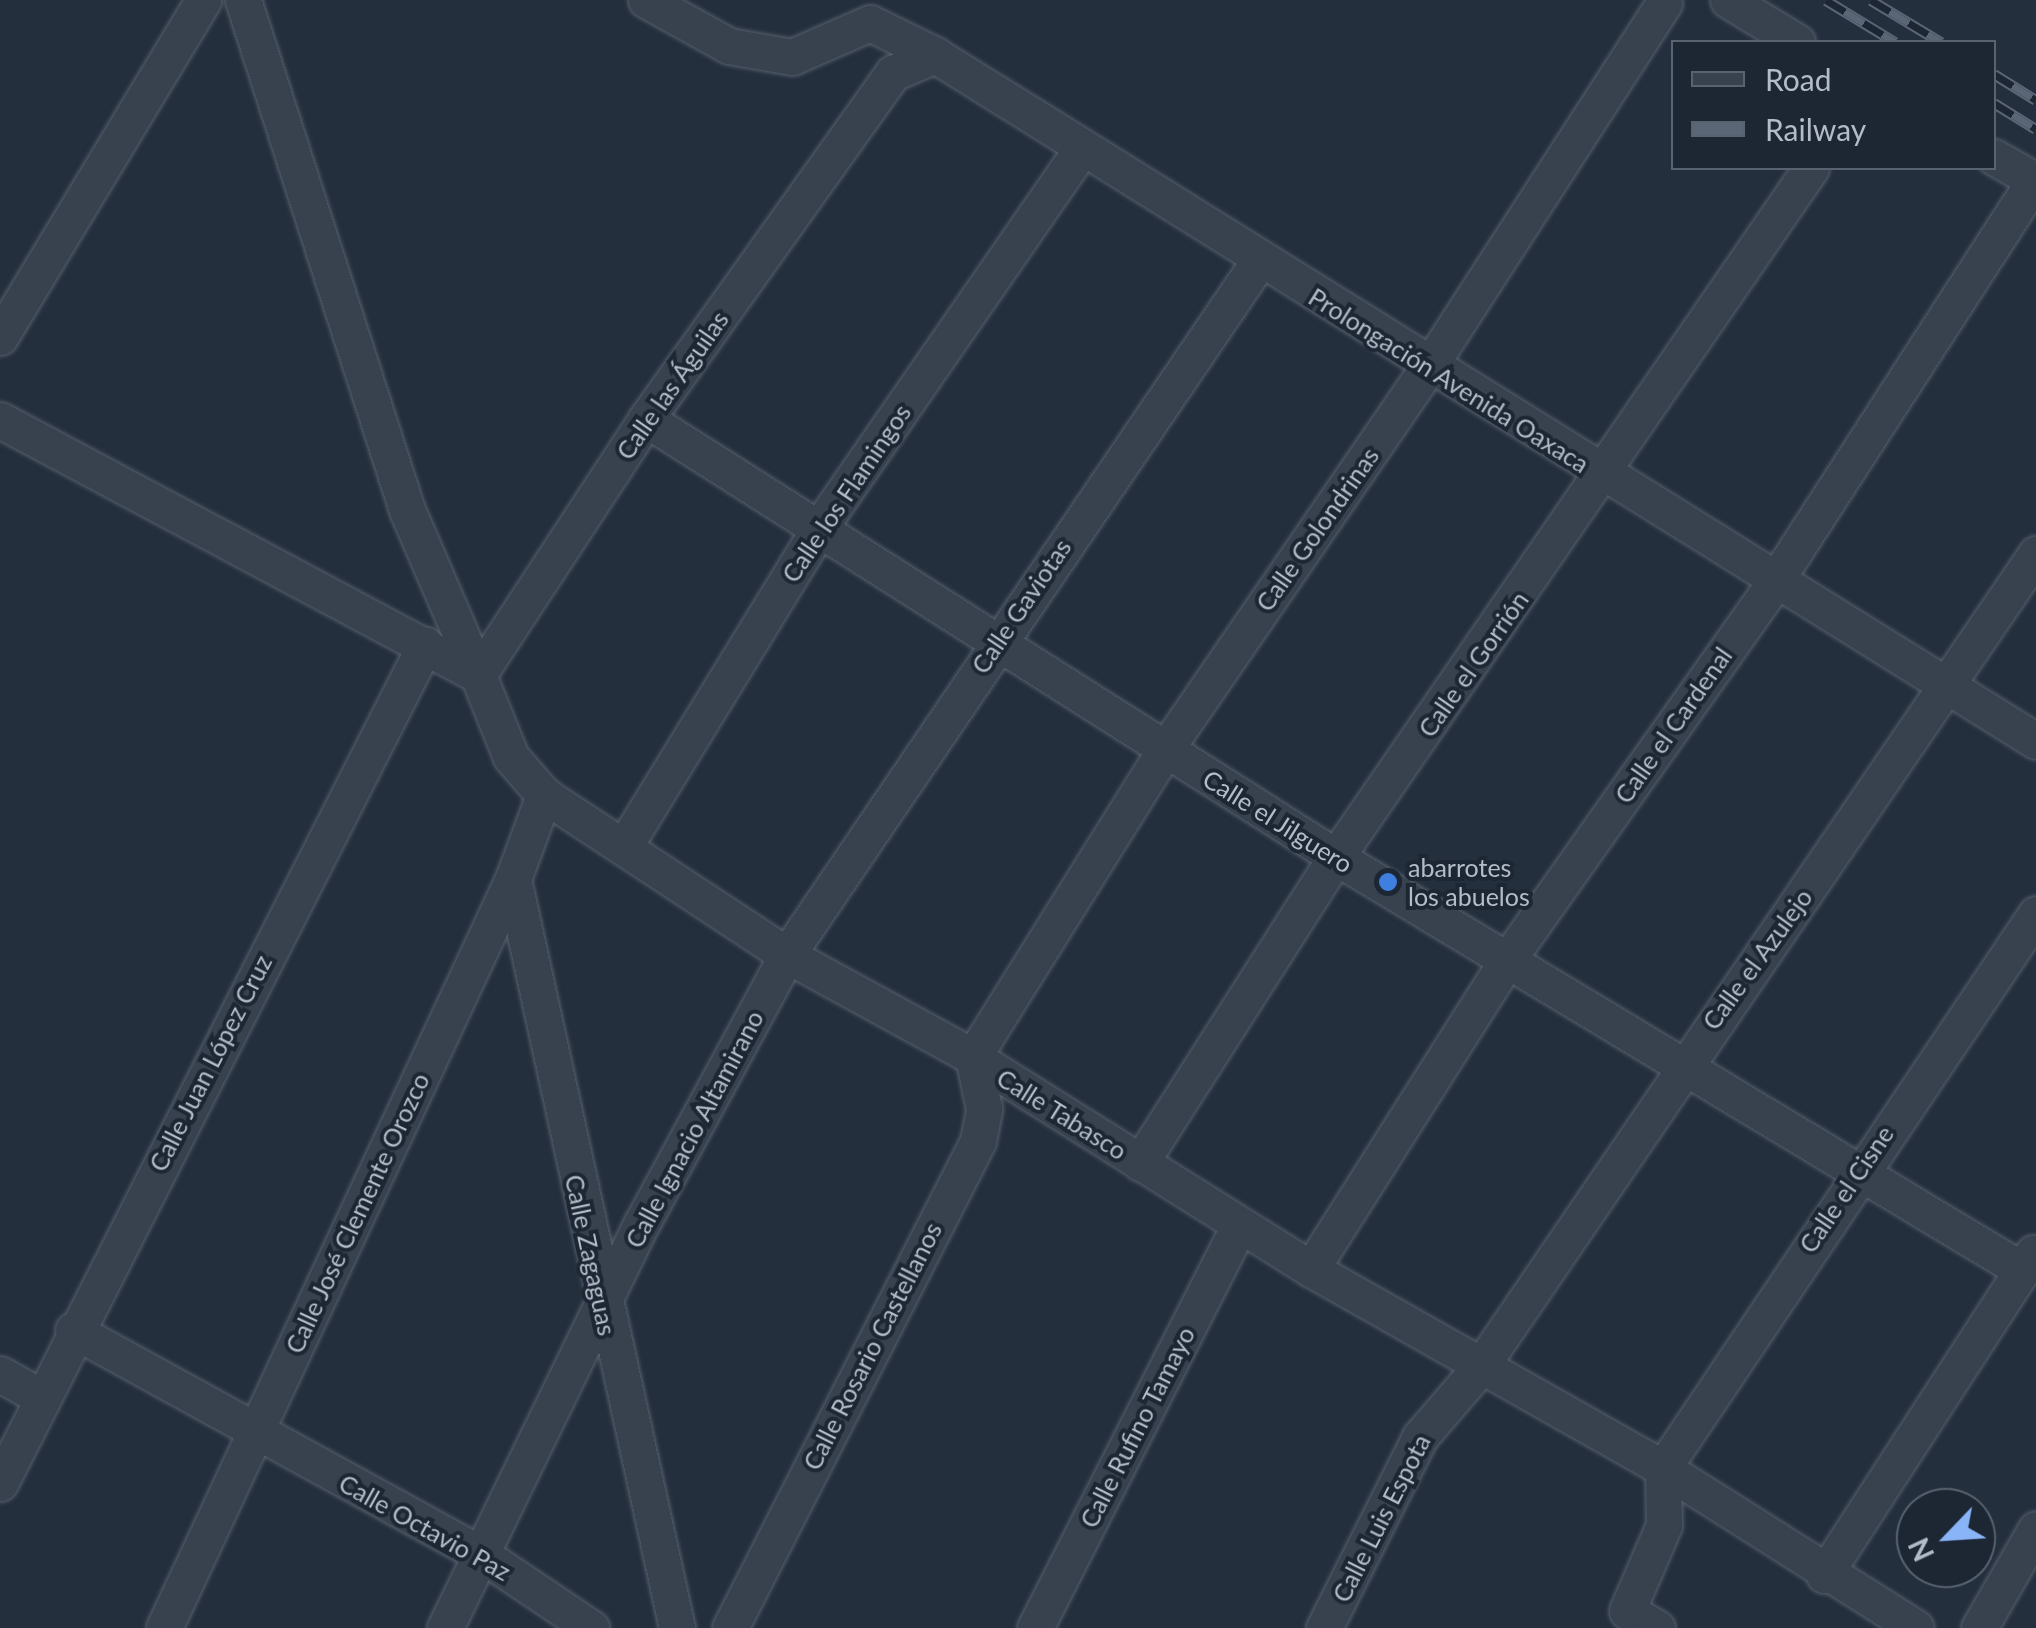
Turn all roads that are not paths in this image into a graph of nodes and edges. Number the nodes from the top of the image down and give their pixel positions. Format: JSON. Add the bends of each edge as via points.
{"nodes":[{"id":1,"x":203,"y":0,"type":"edge"},
{"id":2,"x":244,"y":0,"type":"edge"},
{"id":3,"x":646,"y":0,"type":"edge"},
{"id":4,"x":1728,"y":0,"type":"edge"},
{"id":5,"x":1663,"y":1,"type":"edge"},
{"id":6,"x":1794,"y":40,"type":"edge"},
{"id":7,"x":935,"y":55,"type":"junction"},
{"id":8,"x":1080,"y":151,"type":"junction"},
{"id":9,"x":1996,"y":158,"type":"edge"},
{"id":10,"x":1811,"y":170,"type":"edge"},
{"id":11,"x":2035,"y":181,"type":"edge"},
{"id":12,"x":1258,"y":260,"type":"junction"},
{"id":13,"x":0,"y":337,"type":"edge"},
{"id":14,"x":1428,"y":368,"type":"junction"},
{"id":15,"x":0,"y":420,"type":"edge"},
{"id":16,"x":646,"y":420,"type":"junction"},
{"id":17,"x":1605,"y":477,"type":"junction"},
{"id":18,"x":819,"y":528,"type":"junction"},
{"id":19,"x":2036,"y":554,"type":"edge"},
{"id":20,"x":1774,"y":583,"type":"junction"},
{"id":21,"x":995,"y":643,"type":"junction"},
{"id":22,"x":425,"y":646,"type":"junction"},
{"id":23,"x":478,"y":675,"type":"junction"},
{"id":24,"x":1950,"y":689,"type":"junction"},
{"id":25,"x":2036,"y":741,"type":"edge"},
{"id":26,"x":1165,"y":750,"type":"junction"},
{"id":27,"x":544,"y":795,"type":"junction"},
{"id":28,"x":625,"y":845,"type":"junction"},
{"id":29,"x":1336,"y":858,"type":"junction"},
{"id":30,"x":513,"y":879,"type":"junction"},
{"id":31,"x":2036,"y":914,"type":"edge"},
{"id":32,"x":787,"y":954,"type":"junction"},
{"id":33,"x":1508,"y":959,"type":"junction"},
{"id":34,"x":973,"y":1057,"type":"junction"},
{"id":35,"x":1681,"y":1066,"type":"junction"},
{"id":36,"x":1140,"y":1163,"type":"junction"},
{"id":37,"x":1855,"y":1174,"type":"junction"},
{"id":38,"x":1238,"y":1227,"type":"junction"},
{"id":39,"x":2029,"y":1260,"type":"edge"},
{"id":40,"x":1311,"y":1270,"type":"junction"},
{"id":41,"x":602,"y":1306,"type":"junction"},
{"id":42,"x":73,"y":1330,"type":"junction"},
{"id":43,"x":1481,"y":1366,"type":"junction"},
{"id":44,"x":0,"y":1374,"type":"edge"},
{"id":45,"x":39,"y":1396,"type":"junction"},
{"id":46,"x":254,"y":1432,"type":"junction"},
{"id":47,"x":1663,"y":1468,"type":"junction"},
{"id":48,"x":0,"y":1483,"type":"edge"},
{"id":49,"x":2036,"y":1530,"type":"edge"},
{"id":50,"x":481,"y":1554,"type":"junction"},
{"id":51,"x":1824,"y":1576,"type":"junction"},
{"id":52,"x":1634,"y":1622,"type":"edge"},
{"id":53,"x":164,"y":1628,"type":"edge"},
{"id":54,"x":445,"y":1628,"type":"edge"},
{"id":55,"x":591,"y":1628,"type":"edge"},
{"id":56,"x":677,"y":1628,"type":"edge"},
{"id":57,"x":730,"y":1628,"type":"edge"},
{"id":58,"x":1036,"y":1628,"type":"edge"},
{"id":59,"x":1324,"y":1628,"type":"edge"},
{"id":60,"x":1916,"y":1628,"type":"edge"},
{"id":61,"x":1979,"y":1628,"type":"edge"}],
"edges":[{"from":1,"to":13,"type":"street"},
{"from":2,"to":23,"type":"street","name":"Calle Tabasco","via":[[407,510]]},
{"from":3,"to":7,"type":"street","name":"Prolongación Avenida Oaxaca","via":[[729,46],[792,57],[870,23]]},
{"from":4,"to":6,"type":"street"},
{"from":5,"to":14,"type":"street","name":"Calle Golondrinas"},
{"from":7,"to":8,"type":"street","name":"Prolongación Avenida Oaxaca"},
{"from":7,"to":16,"type":"street","name":"Calle las Águilas","via":[[893,72]]},
{"from":8,"to":12,"type":"street","name":"Prolongación Avenida Oaxaca"},
{"from":8,"to":18,"type":"street","name":"Calle los Flamingos"},
{"from":9,"to":11,"type":"street"},
{"from":10,"to":17,"type":"street","name":"Calle el Gorrión"},
{"from":11,"to":20,"type":"street","name":"Calle el Cardenal"},
{"from":12,"to":14,"type":"street","name":"Prolongación Avenida Oaxaca"},
{"from":12,"to":21,"type":"street","name":"Calle Gaviotas"},
{"from":14,"to":17,"type":"street","name":"Prolongación Avenida Oaxaca"},
{"from":14,"to":26,"type":"street","name":"Calle Golondrinas"},
{"from":15,"to":22,"type":"street"},
{"from":16,"to":18,"type":"street","name":"Calle el Jilguero"},
{"from":16,"to":23,"type":"street","name":"Calle las Águilas"},
{"from":17,"to":20,"type":"street","name":"Prolongación Avenida Oaxaca"},
{"from":17,"to":29,"type":"street","name":"Calle el Gorrión"},
{"from":18,"to":21,"type":"street","name":"Calle el Jilguero"},
{"from":18,"to":28,"type":"street","name":"Calle los Flamingos"},
{"from":19,"to":24,"type":"street","name":"Calle el Azulejo"},
{"from":20,"to":24,"type":"street","name":"Prolongación Avenida Oaxaca"},
{"from":20,"to":33,"type":"street","name":"Calle el Cardenal"},
{"from":21,"to":26,"type":"street","name":"Calle el Jilguero"},
{"from":21,"to":32,"type":"street","name":"Calle Gaviotas"},
{"from":22,"to":23,"type":"street"},
{"from":22,"to":42,"type":"street","name":"Calle Juan López Cruz"},
{"from":23,"to":27,"type":"street","name":"Calle Tabasco","via":[[511,756]]},
{"from":24,"to":25,"type":"street","name":"Prolongación Avenida Oaxaca"},
{"from":24,"to":35,"type":"street","name":"Calle el Azulejo"},
{"from":26,"to":29,"type":"street","name":"Calle el Jilguero"},
{"from":26,"to":34,"type":"street","name":"Calle Golondrinas"},
{"from":27,"to":28,"type":"street","name":"Calle Tabasco"},
{"from":27,"to":30,"type":"street","name":"Calle José Clemente Orozco"},
{"from":28,"to":32,"type":"street","name":"Calle Tabasco"},
{"from":29,"to":33,"type":"street","name":"Calle el Jilguero"},
{"from":29,"to":36,"type":"street","name":"Calle el Gorrión"},
{"from":30,"to":41,"type":"street","name":"Calle Zagaguas"},
{"from":30,"to":46,"type":"street","name":"Calle José Clemente Orozco"},
{"from":31,"to":37,"type":"street","name":"Calle el Cisne"},
{"from":32,"to":34,"type":"street","name":"Calle Tabasco"},
{"from":32,"to":41,"type":"street","name":"Calle Ignacio Altamirano"},
{"from":33,"to":35,"type":"street","name":"Calle el Jilguero"},
{"from":33,"to":40,"type":"street","name":"Calle el Cardenal"},
{"from":34,"to":36,"type":"street","name":"Calle Tabasco"},
{"from":34,"to":57,"type":"street","name":"Calle Rosario Castellanos","via":[[984,1109],[978,1141]]},
{"from":35,"to":37,"type":"street","name":"Calle el Jilguero"},
{"from":35,"to":43,"type":"street","name":"Calle el Azulejo"},
{"from":36,"to":38,"type":"street","name":"Calle Tabasco"},
{"from":37,"to":39,"type":"street","name":"Calle el Jilguero"},
{"from":37,"to":47,"type":"street","name":"Calle el Cisne"},
{"from":38,"to":40,"type":"street","name":"Calle Tabasco"},
{"from":38,"to":58,"type":"street","name":"Calle Rufino Tamayo"},
{"from":39,"to":51,"type":"street"},
{"from":40,"to":43,"type":"street","name":"Calle Tabasco"},
{"from":41,"to":50,"type":"street","name":"Calle Ignacio Altamirano"},
{"from":41,"to":56,"type":"street","name":"Calle Zagaguas"},
{"from":42,"to":45,"type":"street","name":"Calle Juan López Cruz"},
{"from":42,"to":46,"type":"street","name":"Calle Octavio Paz"},
{"from":43,"to":47,"type":"street","name":"Calle Tabasco"},
{"from":43,"to":59,"type":"street","name":"Calle Luis Espota","via":[[1420,1437]]},
{"from":44,"to":45,"type":"street"},
{"from":45,"to":48,"type":"street","name":"Calle Juan López Cruz"},
{"from":46,"to":50,"type":"street","name":"Calle Octavio Paz"},
{"from":46,"to":53,"type":"street","name":"Calle José Clemente Orozco"},
{"from":47,"to":51,"type":"street","name":"Calle Tabasco"},
{"from":47,"to":52,"type":"street","via":[[1664,1526]]},
{"from":49,"to":61,"type":"street"},
{"from":50,"to":54,"type":"street","name":"Calle Ignacio Altamirano"},
{"from":50,"to":55,"type":"street","name":"Calle Octavio Paz"},
{"from":51,"to":60,"type":"street","name":"Calle Tabasco"}]}
